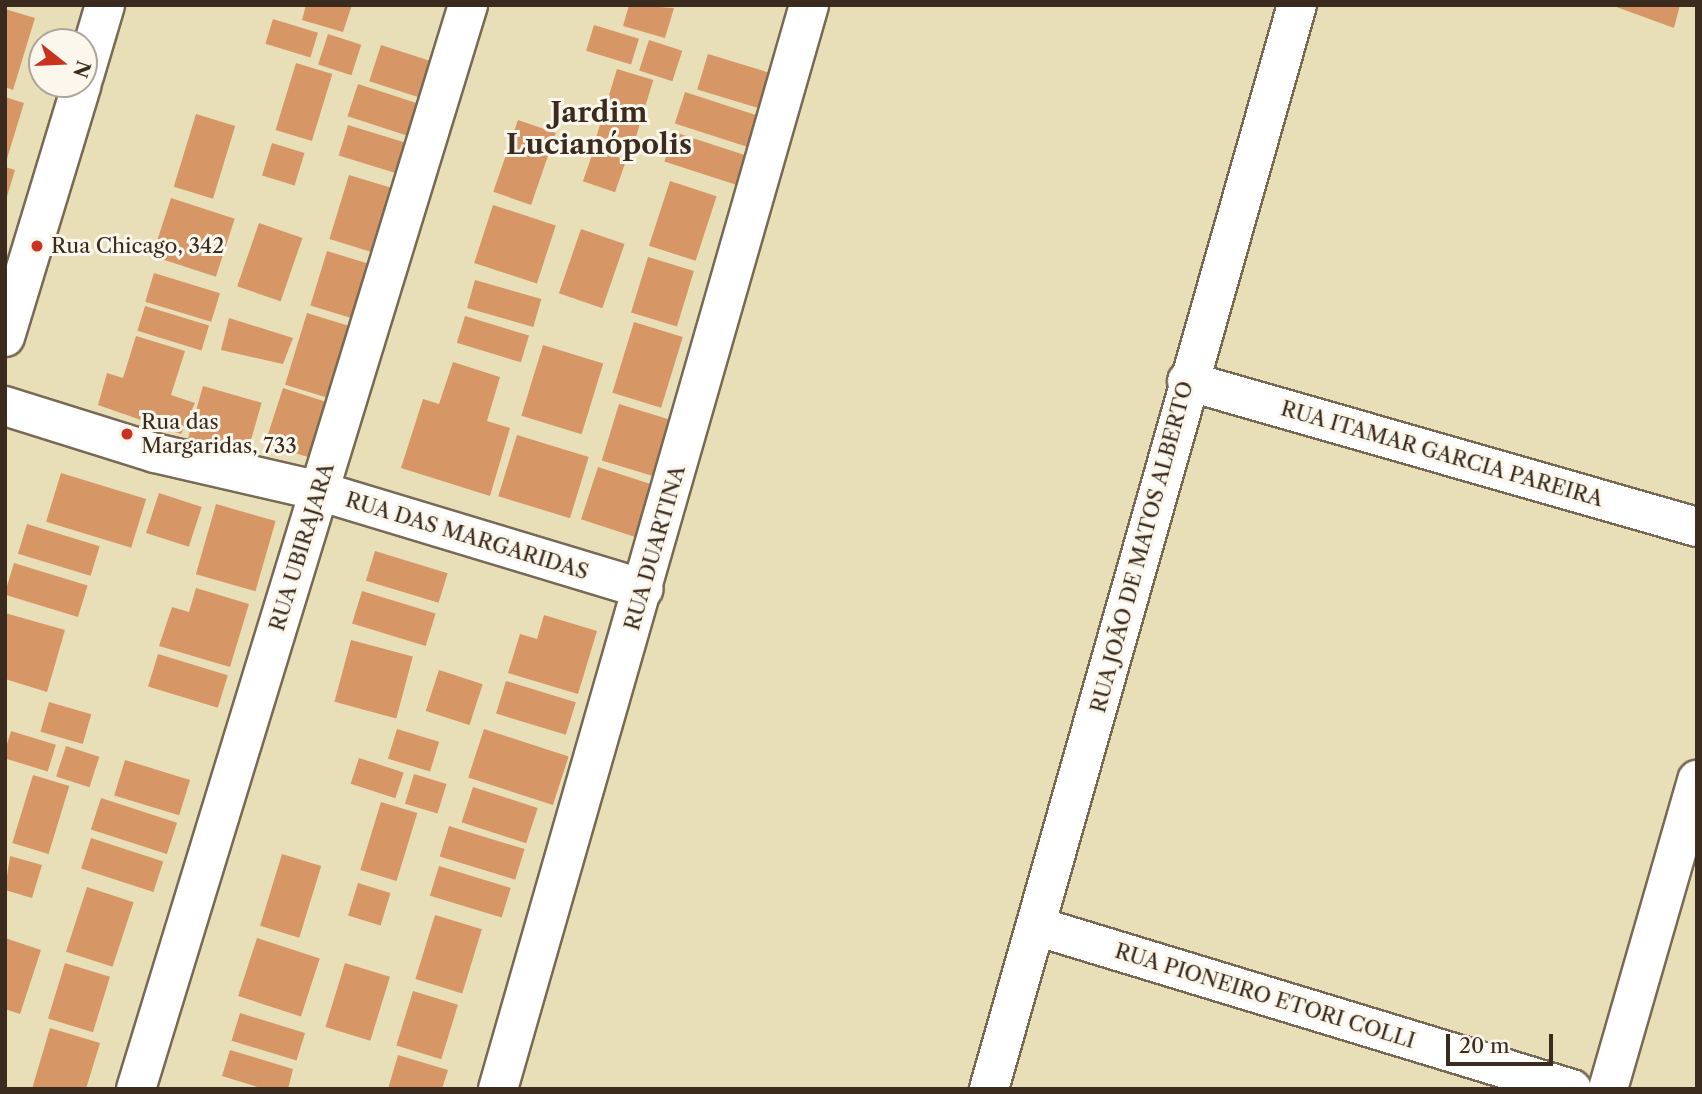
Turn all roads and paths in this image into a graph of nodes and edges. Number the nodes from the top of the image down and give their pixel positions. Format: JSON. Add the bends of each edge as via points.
{"nodes":[{"id":1,"x":105,"y":5,"type":"edge"},
{"id":2,"x":468,"y":5,"type":"edge"},
{"id":3,"x":809,"y":5,"type":"edge"},
{"id":4,"x":1297,"y":5,"type":"edge"},
{"id":5,"x":98,"y":29,"type":"edge"},
{"id":6,"x":78,"y":98,"type":"edge"},
{"id":7,"x":5,"y":337,"type":"edge"},
{"id":8,"x":1187,"y":381,"type":"junction"},
{"id":9,"x":5,"y":406,"type":"edge"},
{"id":10,"x":319,"y":492,"type":"junction"},
{"id":11,"x":1697,"y":527,"type":"edge"},
{"id":12,"x":644,"y":589,"type":"junction"},
{"id":13,"x":1697,"y":780,"type":"edge"},
{"id":14,"x":1039,"y":927,"type":"junction"},
{"id":15,"x":136,"y":1089,"type":"edge"},
{"id":16,"x":498,"y":1089,"type":"edge"},
{"id":17,"x":989,"y":1089,"type":"edge"},
{"id":18,"x":1572,"y":1089,"type":"edge"},
{"id":19,"x":1608,"y":1089,"type":"edge"}],
"edges":[{"from":1,"to":5,"type":"street"},
{"from":2,"to":10,"type":"street","name":"RUA UBIRAJARA"},
{"from":3,"to":12,"type":"street","name":"RUA DUARTINA"},
{"from":4,"to":8,"type":"street","name":"RUA JOÃO DE MATOS ALBERTO"},
{"from":6,"to":7,"type":"street"},
{"from":8,"to":11,"type":"street","name":"RUA ITAMAR GARCIA PAREIRA"},
{"from":8,"to":14,"type":"street","name":"RUA JOÃO DE MATOS ALBERTO"},
{"from":9,"to":10,"type":"street","name":"RUA DAS MARGARIDAS","via":[[155,453]]},
{"from":10,"to":12,"type":"street","name":"RUA DAS MARGARIDAS"},
{"from":10,"to":15,"type":"street","name":"RUA UBIRAJARA"},
{"from":12,"to":16,"type":"street","name":"RUA DUARTINA"},
{"from":13,"to":19,"type":"street"},
{"from":14,"to":17,"type":"street","name":"RUA JOÃO DE MATOS ALBERTO"},
{"from":14,"to":18,"type":"street","name":"RUA PIONEIRO ETORI COLLI"}]}
